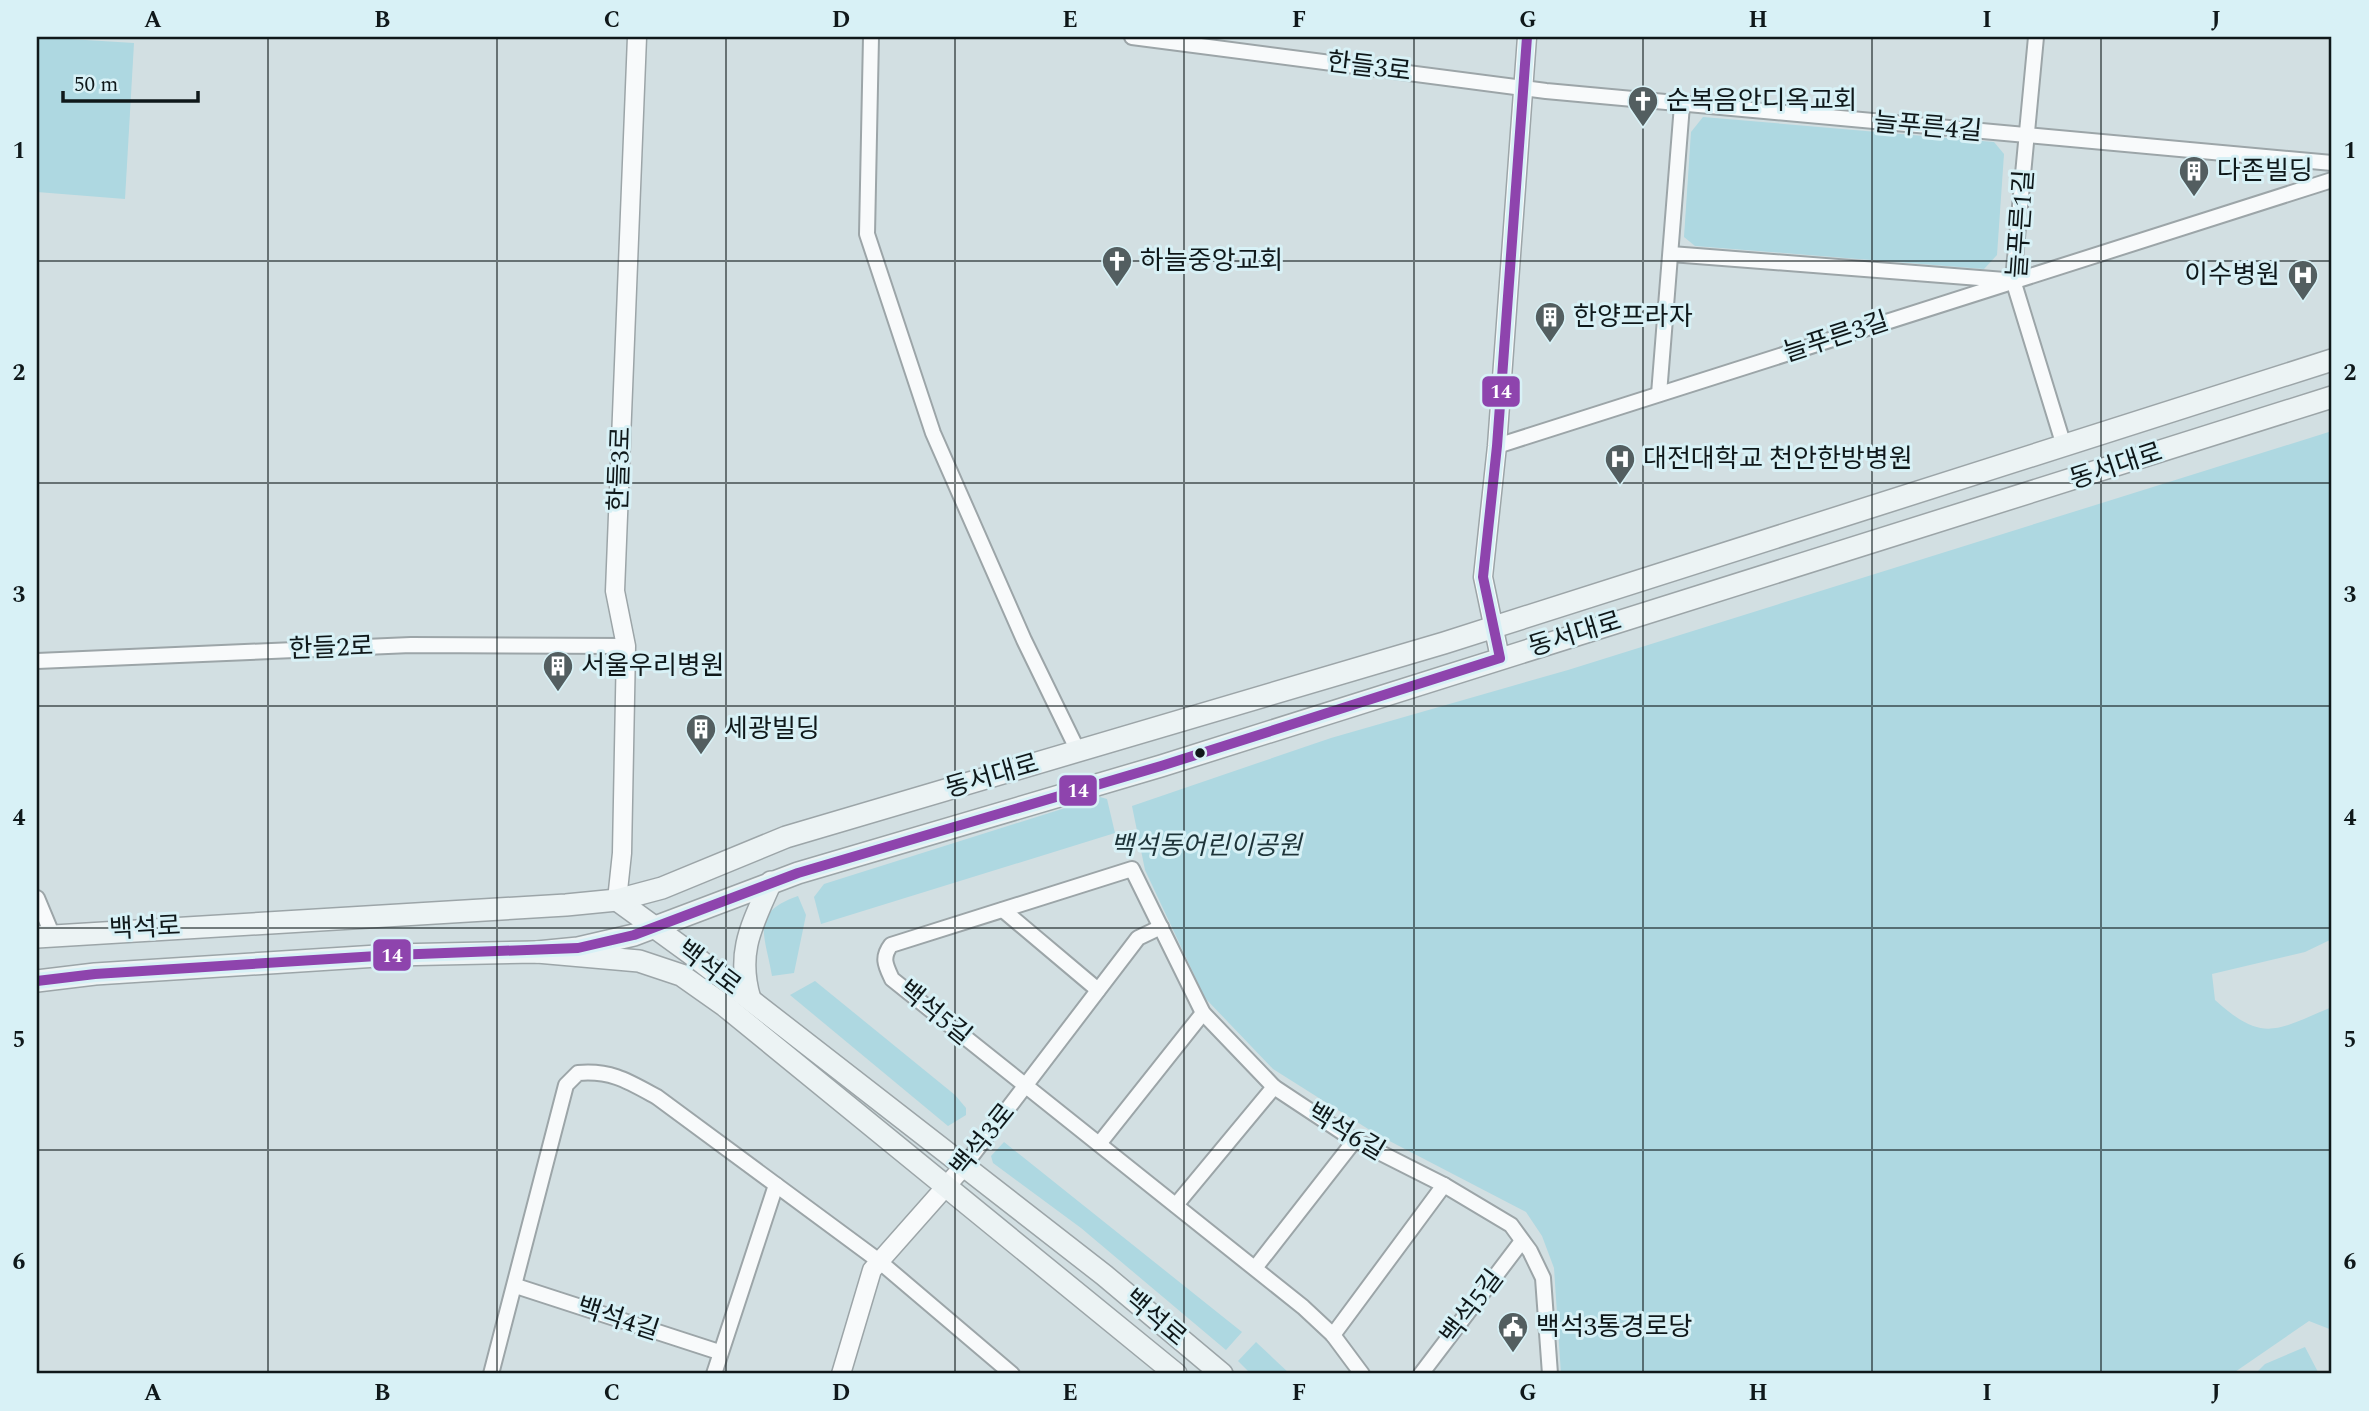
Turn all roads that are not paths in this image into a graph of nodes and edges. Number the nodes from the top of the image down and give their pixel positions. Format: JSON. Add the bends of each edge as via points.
{"nodes":[{"id":1,"x":637,"y":37,"type":"edge"},
{"id":2,"x":871,"y":37,"type":"edge"},
{"id":3,"x":1132,"y":37,"type":"edge"},
{"id":4,"x":1527,"y":37,"type":"edge"},
{"id":5,"x":2036,"y":37,"type":"edge"},
{"id":6,"x":1524,"y":86,"type":"junction"},
{"id":7,"x":1682,"y":105,"type":"junction"},
{"id":8,"x":2028,"y":136,"type":"junction"},
{"id":9,"x":2332,"y":163,"type":"edge"},
{"id":10,"x":2332,"y":180,"type":"edge"},
{"id":11,"x":1671,"y":254,"type":"junction"},
{"id":12,"x":2013,"y":280,"type":"junction"},
{"id":13,"x":2332,"y":360,"type":"edge"},
{"id":14,"x":1659,"y":394,"type":"junction"},
{"id":15,"x":2332,"y":397,"type":"edge"},
{"id":16,"x":1497,"y":446,"type":"junction"},
{"id":17,"x":2064,"y":446,"type":"junction"},
{"id":18,"x":1492,"y":626,"type":"junction"},
{"id":19,"x":626,"y":646,"type":"junction"},
{"id":20,"x":1500,"y":658,"type":"junction"},
{"id":21,"x":37,"y":661,"type":"edge"},
{"id":22,"x":1078,"y":751,"type":"junction"},
{"id":23,"x":1132,"y":869,"type":"joint"},
{"id":24,"x":771,"y":882,"type":"junction"},
{"id":25,"x":37,"y":898,"type":"edge"},
{"id":26,"x":617,"y":900,"type":"junction"},
{"id":27,"x":1003,"y":910,"type":"junction"},
{"id":28,"x":1161,"y":927,"type":"junction"},
{"id":29,"x":644,"y":931,"type":"junction"},
{"id":30,"x":44,"y":935,"type":"edge"},
{"id":31,"x":537,"y":952,"type":"junction"},
{"id":32,"x":681,"y":975,"type":"junction"},
{"id":33,"x":37,"y":981,"type":"edge"},
{"id":34,"x":1098,"y":990,"type":"junction"},
{"id":35,"x":750,"y":999,"type":"junction"},
{"id":36,"x":1203,"y":1013,"type":"junction"},
{"id":37,"x":1026,"y":1086,"type":"junction"},
{"id":38,"x":1274,"y":1087,"type":"junction"},
{"id":39,"x":1355,"y":1140,"type":"junction"},
{"id":40,"x":1099,"y":1144,"type":"junction"},
{"id":41,"x":964,"y":1166,"type":"junction"},
{"id":42,"x":776,"y":1185,"type":"junction"},
{"id":43,"x":1444,"y":1185,"type":"junction"},
{"id":44,"x":945,"y":1187,"type":"junction"},
{"id":45,"x":1176,"y":1205,"type":"junction"},
{"id":46,"x":1522,"y":1241,"type":"junction"},
{"id":47,"x":879,"y":1261,"type":"junction"},
{"id":48,"x":1255,"y":1268,"type":"junction"},
{"id":49,"x":516,"y":1286,"type":"junction"},
{"id":50,"x":1333,"y":1335,"type":"junction"},
{"id":51,"x":719,"y":1352,"type":"junction"},
{"id":52,"x":1549,"y":1367,"type":"edge"},
{"id":53,"x":491,"y":1374,"type":"edge"},
{"id":54,"x":714,"y":1374,"type":"edge"},
{"id":55,"x":841,"y":1374,"type":"edge"},
{"id":56,"x":1012,"y":1374,"type":"edge"},
{"id":57,"x":1176,"y":1374,"type":"edge"},
{"id":58,"x":1222,"y":1374,"type":"edge"},
{"id":59,"x":1362,"y":1374,"type":"edge"},
{"id":60,"x":1421,"y":1374,"type":"edge"},
{"id":61,"x":1538,"y":1374,"type":"edge"}],
"edges":[{"from":1,"to":19,"type":"street","name":"한들3로","via":[[615,591]]},
{"from":2,"to":22,"type":"street","via":[[867,234],[933,433]]},
{"from":3,"to":6,"type":"street","name":"한들3로"},
{"from":4,"to":6,"type":"street"},
{"from":5,"to":8,"type":"street","name":"늘푸른1길"},
{"from":6,"to":7,"type":"street","name":"늘푸른4길"},
{"from":6,"to":16,"type":"street"},
{"from":7,"to":8,"type":"street","name":"늘푸른4길"},
{"from":7,"to":11,"type":"street"},
{"from":8,"to":9,"type":"street","name":"늘푸른4길"},
{"from":8,"to":12,"type":"street","name":"늘푸른1길"},
{"from":10,"to":12,"type":"street","name":"늘푸른3길"},
{"from":11,"to":12,"type":"street","name":"늘푸른3길"},
{"from":11,"to":14,"type":"street"},
{"from":12,"to":14,"type":"street","name":"늘푸른3길"},
{"from":12,"to":17,"type":"street","name":"늘푸른1길"},
{"from":13,"to":17,"type":"main road","name":"동서대로"},
{"from":14,"to":16,"type":"street","name":"늘푸른3길"},
{"from":15,"to":20,"type":"main road","name":"동서대로"},
{"from":16,"to":18,"type":"street","via":[[1483,576]]},
{"from":17,"to":18,"type":"main road","name":"동서대로"},
{"from":18,"to":20,"type":"street"},
{"from":18,"to":22,"type":"main road","name":"동서대로"},
{"from":19,"to":21,"type":"street","name":"한들2로","via":[[411,645]]},
{"from":19,"to":26,"type":"street","name":"한들3로"},
{"from":20,"to":24,"type":"main road","name":"동서대로","via":[[1161,766]]},
{"from":22,"to":26,"type":"main road","name":"동서대로","via":[[786,837],[662,888]]},
{"from":23,"to":27,"type":"street","name":"백석5길"},
{"from":23,"to":28,"type":"street","name":"백석6길"},
{"from":24,"to":29,"type":"main road","name":"동서대로"},
{"from":24,"to":35,"type":"main road","via":[[743,954]]},
{"from":25,"to":30,"type":"street"},
{"from":26,"to":29,"type":"main road","name":"백석로"},
{"from":26,"to":30,"type":"main road","name":"백석로"},
{"from":27,"to":34,"type":"street"},
{"from":27,"to":37,"type":"street","name":"백석5길","via":[[891,946],[884,963],[892,979]]},
{"from":28,"to":34,"type":"street","name":"백석3로","via":[[1138,938]]},
{"from":28,"to":36,"type":"street","name":"백석6길"},
{"from":29,"to":31,"type":"main road","name":"동서대로","via":[[578,948]]},
{"from":29,"to":32,"type":"main road"},
{"from":29,"to":35,"type":"main road","name":"백석로"},
{"from":31,"to":32,"type":"main road","name":"백석로","via":[[639,961]]},
{"from":31,"to":33,"type":"main road","name":"백석로","via":[[393,955]]},
{"from":32,"to":44,"type":"main road","name":"백석로"},
{"from":34,"to":37,"type":"street","name":"백석3로"},
{"from":35,"to":41,"type":"main road","name":"백석로"},
{"from":36,"to":38,"type":"street","name":"백석6길"},
{"from":36,"to":40,"type":"street"},
{"from":37,"to":40,"type":"street","name":"백석5길"},
{"from":37,"to":41,"type":"street","name":"백석3로"},
{"from":38,"to":39,"type":"street","name":"백석6길"},
{"from":38,"to":45,"type":"street"},
{"from":39,"to":43,"type":"street","name":"백석6길"},
{"from":39,"to":48,"type":"street"},
{"from":40,"to":45,"type":"street","name":"백석5길"},
{"from":41,"to":44,"type":"street","name":"백석3로"},
{"from":41,"to":58,"type":"main road","name":"백석로"},
{"from":42,"to":47,"type":"street"},
{"from":42,"to":49,"type":"street","via":[[657,1097],[600,1071],[578,1073],[566,1085]]},
{"from":42,"to":51,"type":"street"},
{"from":43,"to":46,"type":"street","name":"백석6길","via":[[1511,1225]]},
{"from":43,"to":50,"type":"street"},
{"from":44,"to":47,"type":"street","name":"백석3로"},
{"from":44,"to":57,"type":"main road","name":"백석로"},
{"from":45,"to":48,"type":"street","name":"백석5길"},
{"from":46,"to":52,"type":"street","name":"백석6길","via":[[1543,1278]]},
{"from":46,"to":60,"type":"street","name":"백석5길"},
{"from":47,"to":55,"type":"street","name":"백석3로","via":[[872,1270]]},
{"from":47,"to":56,"type":"street"},
{"from":48,"to":50,"type":"street","name":"백석5길"},
{"from":49,"to":51,"type":"street","name":"백석4길"},
{"from":49,"to":53,"type":"street"},
{"from":50,"to":59,"type":"street","name":"백석5길"},
{"from":51,"to":54,"type":"street"},
{"from":52,"to":61,"type":"street"}]}
